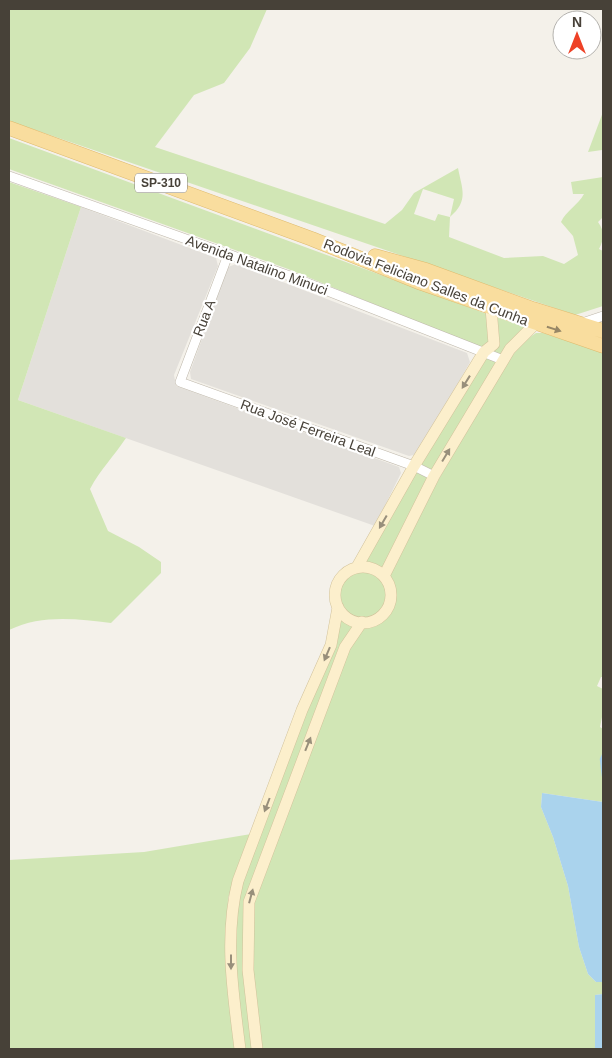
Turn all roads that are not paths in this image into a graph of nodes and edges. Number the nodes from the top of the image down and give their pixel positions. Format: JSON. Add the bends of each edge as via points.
{"nodes":[{"id":1,"x":9,"y":128,"type":"edge"},
{"id":2,"x":9,"y":176,"type":"edge"},
{"id":3,"x":312,"y":239,"type":"junction"},
{"id":4,"x":228,"y":255,"type":"junction"},
{"id":5,"x":491,"y":308,"type":"junction"},
{"id":6,"x":603,"y":316,"type":"edge"},
{"id":7,"x":581,"y":323,"type":"junction"},
{"id":8,"x":535,"y":324,"type":"junction"},
{"id":9,"x":603,"y":331,"type":"edge"},
{"id":10,"x":603,"y":346,"type":"edge"},
{"id":11,"x":484,"y":352,"type":"junction"},
{"id":12,"x":503,"y":360,"type":"junction"},
{"id":13,"x":180,"y":382,"type":"joint"},
{"id":14,"x":414,"y":466,"type":"junction"},
{"id":15,"x":434,"y":476,"type":"junction"},
{"id":16,"x":357,"y":568,"type":"junction"},
{"id":17,"x":384,"y":576,"type":"junction"},
{"id":18,"x":338,"y":607,"type":"junction"},
{"id":19,"x":362,"y":622,"type":"junction"},
{"id":20,"x":240,"y":1049,"type":"edge"},
{"id":21,"x":257,"y":1049,"type":"edge"}],
"edges":[{"from":1,"to":3,"type":"main road","number":"SP-310"},
{"from":2,"to":4,"type":"street","name":"Avenida Natalino Minuci"},
{"from":3,"to":5,"type":"main road","name":"Rodovia Feliciano Salles da Cunha","number":"SP-310"},
{"from":3,"to":7,"type":"main road","name":"Rodovia Feliciano Salles da Cunha","number":"SP-310","via":[[426,270],[532,309]]},
{"from":4,"to":11,"type":"street","name":"Avenida Natalino Minuci"},
{"from":4,"to":13,"type":"street","name":"Rua A"},
{"from":5,"to":8,"type":"main road","name":"Rodovia Feliciano Salles da Cunha","number":"SP-310"},
{"from":5,"to":11,"type":"street","via":[[494,344]]},
{"from":6,"to":7,"type":"street"},
{"from":7,"to":9,"type":"main road","name":"Rodovia Feliciano Salles da Cunha","number":"SP-310"},
{"from":8,"to":10,"type":"main road","name":"Rodovia Feliciano Salles da Cunha","number":"SP-310","one_way":true},
{"from":8,"to":12,"type":"street","via":[[519,337]]},
{"from":11,"to":12,"type":"street","name":"Avenida Natalino Minuci"},
{"from":11,"to":14,"type":"street","one_way":true},
{"from":15,"to":12,"type":"street","one_way":true},
{"from":13,"to":14,"type":"street","name":"Rua José Ferreira Leal"},
{"from":14,"to":15,"type":"street","name":"Rua José Ferreira Leal"},
{"from":14,"to":16,"type":"street","one_way":true},
{"from":15,"to":17,"type":"street"},
{"from":16,"to":17,"type":"street","via":[[372,568]]},
{"from":16,"to":18,"type":"street","via":[[344,574],[336,586]]},
{"from":17,"to":19,"type":"street","via":[[390,589],[390,603],[382,615]]},
{"from":18,"to":19,"type":"street","via":[[348,618]]},
{"from":18,"to":20,"type":"street","one_way":true,"via":[[331,645],[302,710],[233,900],[231,972]]},
{"from":21,"to":19,"type":"street","one_way":true,"via":[[248,970],[249,902],[345,647]]}]}
